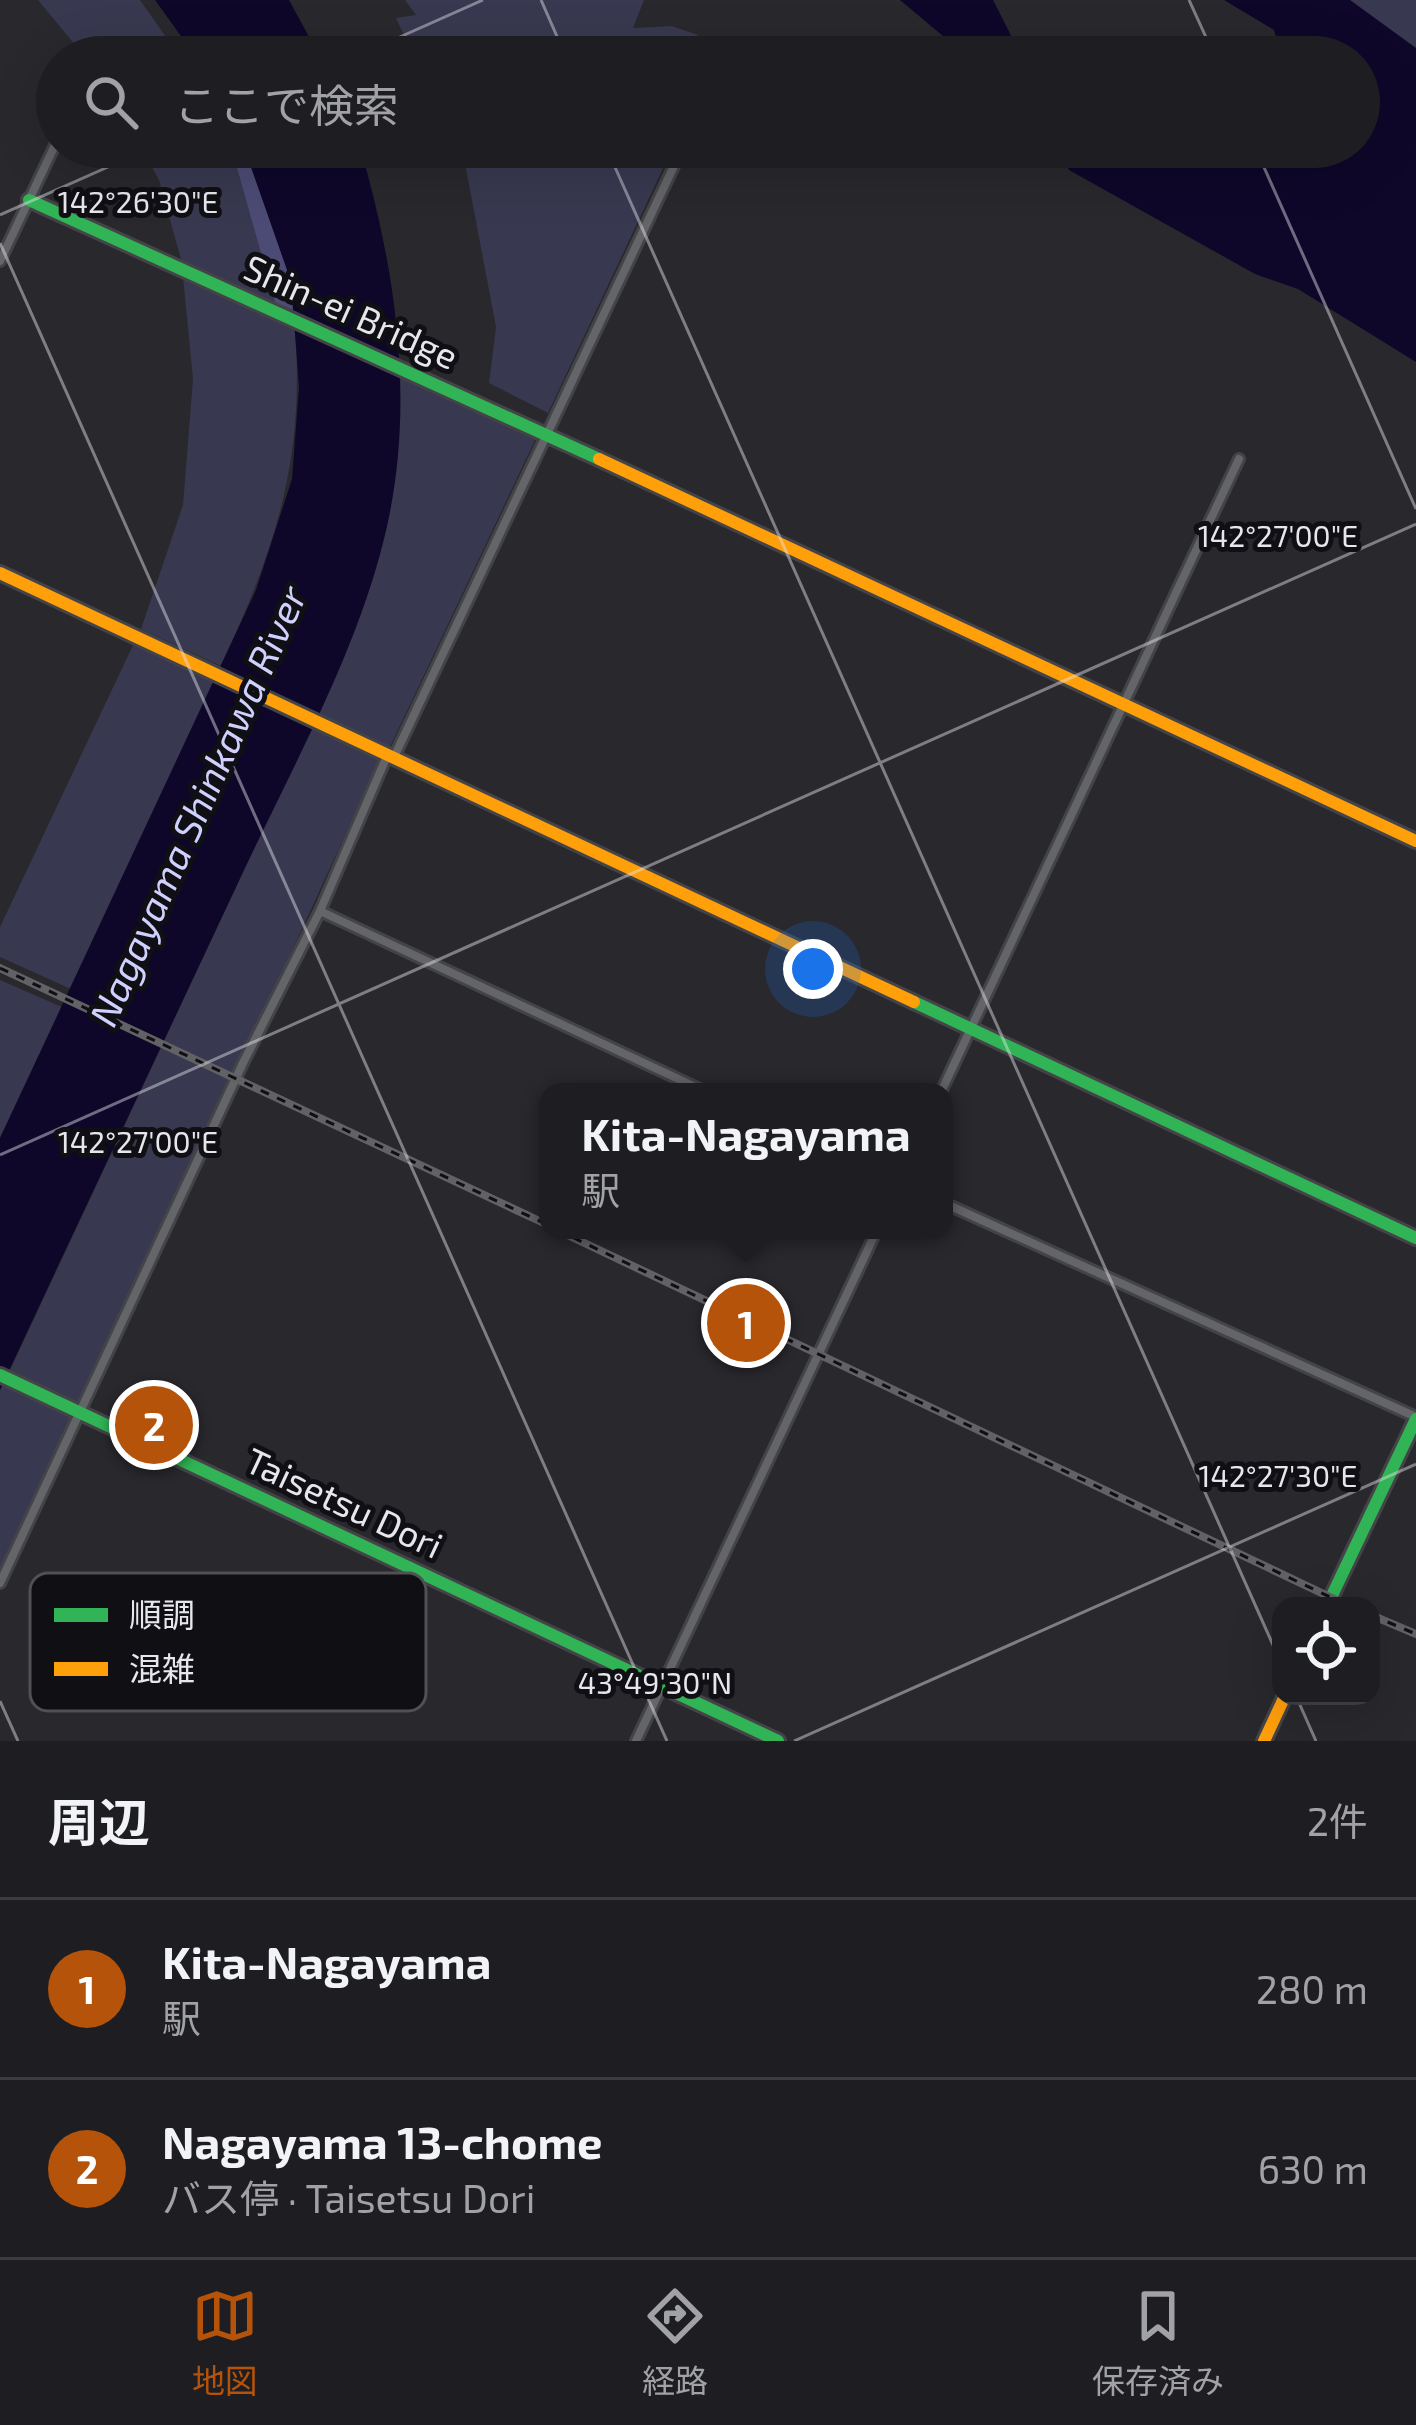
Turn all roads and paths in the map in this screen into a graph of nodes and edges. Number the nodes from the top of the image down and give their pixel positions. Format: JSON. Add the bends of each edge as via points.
{"nodes":[{"id":1,"x":44,"y":168,"type":"edge"},
{"id":2,"x":672,"y":168,"type":"edge"},
{"id":3,"x":29,"y":200,"type":"junction"},
{"id":4,"x":0,"y":261,"type":"edge"},
{"id":5,"x":546,"y":434,"type":"junction"},
{"id":6,"x":1239,"y":459,"type":"dead end"},
{"id":7,"x":0,"y":573,"type":"edge"},
{"id":8,"x":1124,"y":704,"type":"junction"},
{"id":9,"x":390,"y":757,"type":"junction"},
{"id":10,"x":1416,"y":841,"type":"edge"},
{"id":11,"x":320,"y":911,"type":"junction"},
{"id":12,"x":970,"y":1030,"type":"junction"},
{"id":13,"x":687,"y":1083,"type":"edge"},
{"id":14,"x":945,"y":1083,"type":"edge"},
{"id":15,"x":953,"y":1207,"type":"edge"},
{"id":16,"x":1416,"y":1238,"type":"edge"},
{"id":17,"x":873,"y":1239,"type":"edge"},
{"id":18,"x":0,"y":1375,"type":"edge"},
{"id":19,"x":80,"y":1413,"type":"junction"},
{"id":20,"x":1416,"y":1418,"type":"edge"},
{"id":21,"x":422,"y":1573,"type":"edge"},
{"id":22,"x":426,"y":1575,"type":"edge"},
{"id":23,"x":0,"y":1583,"type":"edge"},
{"id":24,"x":1331,"y":1597,"type":"edge"},
{"id":25,"x":662,"y":1685,"type":"junction"},
{"id":26,"x":1281,"y":1705,"type":"edge"},
{"id":27,"x":636,"y":1741,"type":"edge"},
{"id":28,"x":778,"y":1741,"type":"edge"},
{"id":29,"x":1264,"y":1741,"type":"edge"}],
"edges":[{"from":1,"to":3,"type":"street"},
{"from":2,"to":5,"type":"street"},
{"from":3,"to":4,"type":"street"},
{"from":3,"to":5,"type":"main road","name":"Shin-ei Bridge"},
{"from":5,"to":8,"type":"main road","name":"Shin-ei Bridge"},
{"from":5,"to":9,"type":"street"},
{"from":6,"to":8,"type":"street"},
{"from":7,"to":9,"type":"main road"},
{"from":8,"to":10,"type":"main road","name":"Shin-ei Bridge"},
{"from":8,"to":12,"type":"street"},
{"from":9,"to":11,"type":"street"},
{"from":9,"to":12,"type":"main road"},
{"from":11,"to":13,"type":"street"},
{"from":11,"to":19,"type":"street"},
{"from":12,"to":14,"type":"street"},
{"from":12,"to":16,"type":"main road"},
{"from":15,"to":20,"type":"street"},
{"from":17,"to":25,"type":"street"},
{"from":18,"to":19,"type":"main road","name":"Taisetsu Dori"},
{"from":19,"to":21,"type":"main road","name":"Taisetsu Dori"},
{"from":19,"to":23,"type":"street"},
{"from":20,"to":24,"type":"main road"},
{"from":22,"to":25,"type":"main road","name":"Taisetsu Dori"},
{"from":25,"to":27,"type":"street"},
{"from":25,"to":28,"type":"main road","name":"Taisetsu Dori"},
{"from":26,"to":29,"type":"main road"}]}
